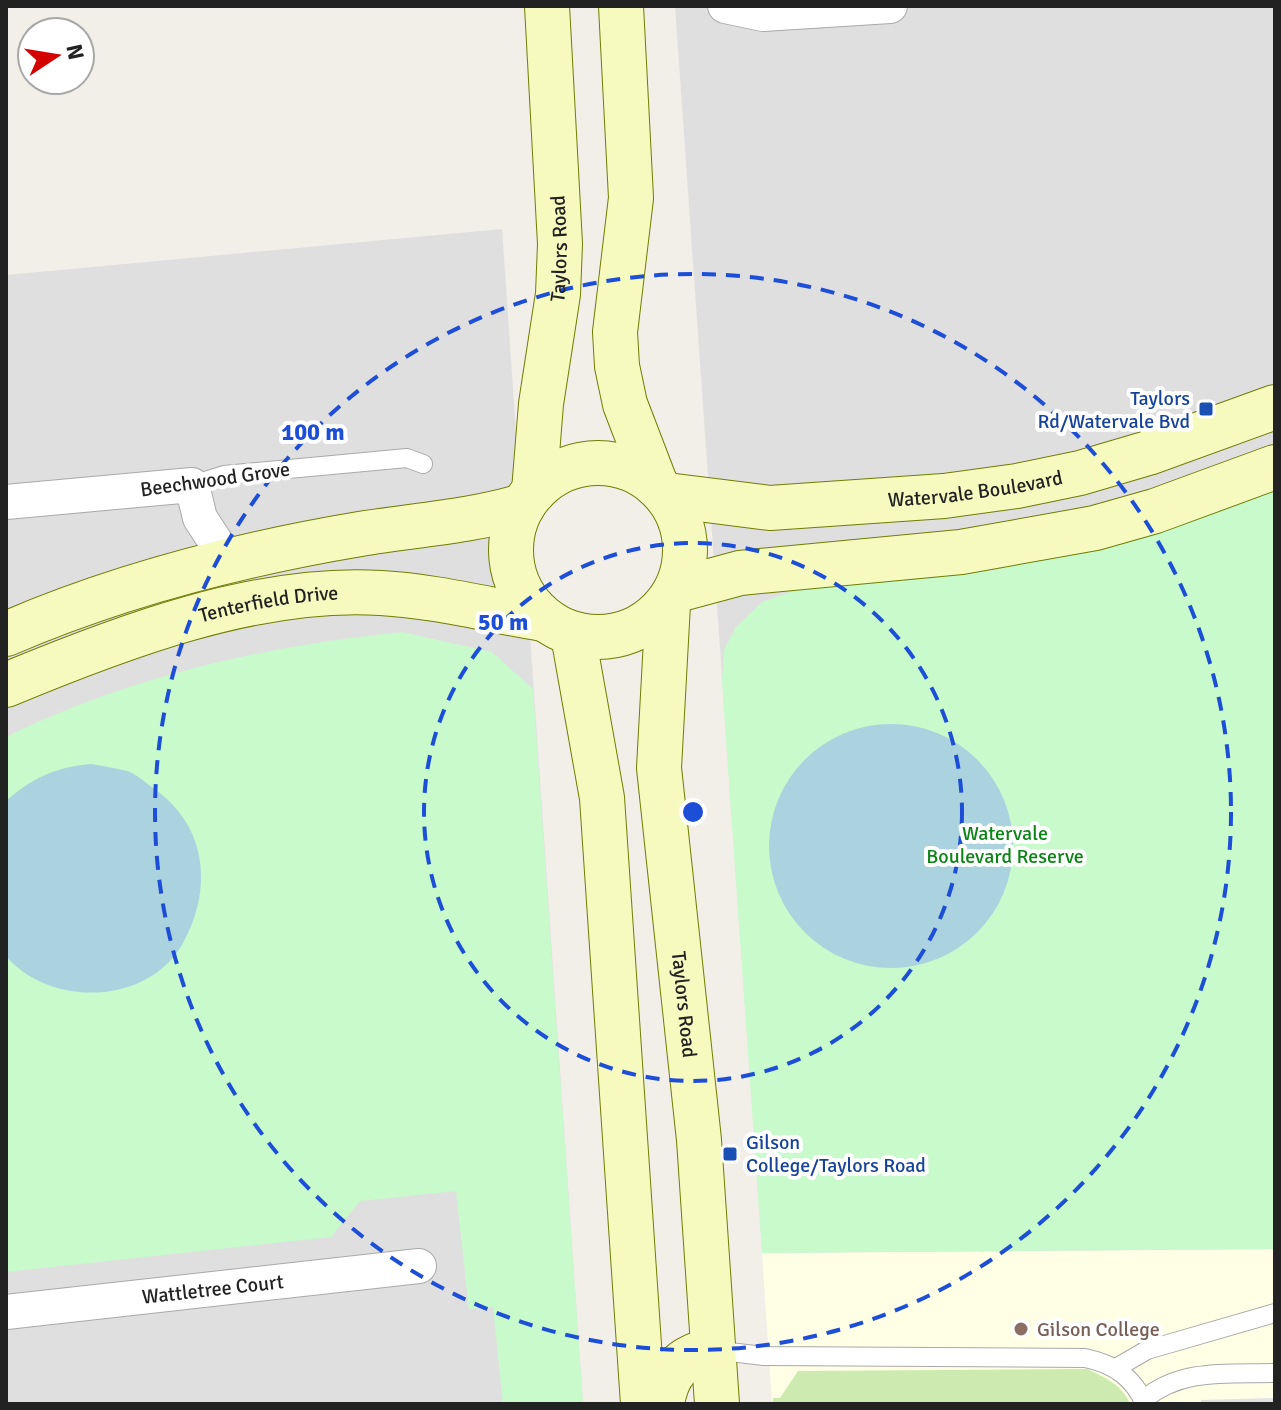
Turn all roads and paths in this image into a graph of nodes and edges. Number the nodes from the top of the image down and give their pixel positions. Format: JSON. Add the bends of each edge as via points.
{"nodes":[{"id":1,"x":547,"y":6,"type":"edge"},
{"id":2,"x":621,"y":6,"type":"edge"},
{"id":3,"x":725,"y":6,"type":"edge"},
{"id":4,"x":890,"y":6,"type":"edge"},
{"id":5,"x":1275,"y":407,"type":"edge"},
{"id":6,"x":423,"y":464,"type":"dead end"},
{"id":7,"x":1275,"y":467,"type":"edge"},
{"id":8,"x":192,"y":485,"type":"junction"},
{"id":9,"x":662,"y":490,"type":"junction"},
{"id":10,"x":528,"y":498,"type":"junction"},
{"id":11,"x":6,"y":502,"type":"edge"},
{"id":12,"x":230,"y":564,"type":"junction"},
{"id":13,"x":672,"y":597,"type":"junction"},
{"id":14,"x":558,"y":627,"type":"junction"},
{"id":15,"x":6,"y":634,"type":"edge"},
{"id":16,"x":6,"y":685,"type":"edge"},
{"id":17,"x":419,"y":1266,"type":"dead end"},
{"id":18,"x":6,"y":1312,"type":"edge"},
{"id":19,"x":1275,"y":1313,"type":"edge"},
{"id":20,"x":713,"y":1350,"type":"junction"},
{"id":21,"x":1116,"y":1368,"type":"junction"},
{"id":22,"x":1275,"y":1373,"type":"edge"},
{"id":23,"x":1144,"y":1402,"type":"edge"},
{"id":24,"x":643,"y":1404,"type":"edge"},
{"id":25,"x":662,"y":1404,"type":"edge"},
{"id":26,"x":717,"y":1404,"type":"edge"}],
"edges":[{"from":1,"to":10,"type":"main road","name":"Taylors Road","via":[[560,244],[558,294]]},
{"from":2,"to":9,"type":"main road","via":[[631,198],[615,332],[617,366],[625,404]]},
{"from":3,"to":4,"type":"street","via":[[763,14]]},
{"from":5,"to":9,"type":"main road","name":"Watervale Boulevard","via":[[1094,469],[944,496],[770,508]]},
{"from":6,"to":8,"type":"lane","name":"Beechwood Grove","via":[[407,458],[224,475]]},
{"from":7,"to":13,"type":"main road","via":[[1155,511],[1049,538],[961,552],[740,573]]},
{"from":8,"to":11,"type":"street","name":"Beechwood Grove"},
{"from":8,"to":12,"type":"street","via":[[200,518]]},
{"from":9,"to":10,"type":"main road","via":[[634,470],[608,463],[580,464],[555,474]]},
{"from":9,"to":13,"type":"main road","via":[[677,513],[686,551]]},
{"from":10,"to":12,"type":"main road","via":[[469,520],[358,535]]},
{"from":10,"to":14,"type":"main road","via":[[512,541],[515,578],[526,600]]},
{"from":12,"to":15,"type":"main road","via":[[151,583]]},
{"from":13,"to":14,"type":"main road","via":[[649,622],[625,634],[599,638]]},
{"from":13,"to":20,"type":"main road","name":"Taylors Road","via":[[659,768],[698,1126]]},
{"from":14,"to":16,"type":"main road","name":"Tenterfield Drive","via":[[379,593],[308,595],[155,629]]},
{"from":14,"to":24,"type":"main road","via":[[602,798]]},
{"from":17,"to":18,"type":"street","name":"Wattletree Court"},
{"from":19,"to":21,"type":"lane","via":[[1147,1350]]},
{"from":20,"to":21,"type":"lane","via":[[764,1356],[1085,1358]]},
{"from":20,"to":25,"type":"main road","via":[[694,1354],[677,1366],[666,1382]]},
{"from":20,"to":26,"type":"main road","name":"Taylors Road"},
{"from":21,"to":23,"type":"lane"},
{"from":22,"to":23,"type":"lane","via":[[1178,1378],[1161,1385]]}]}
